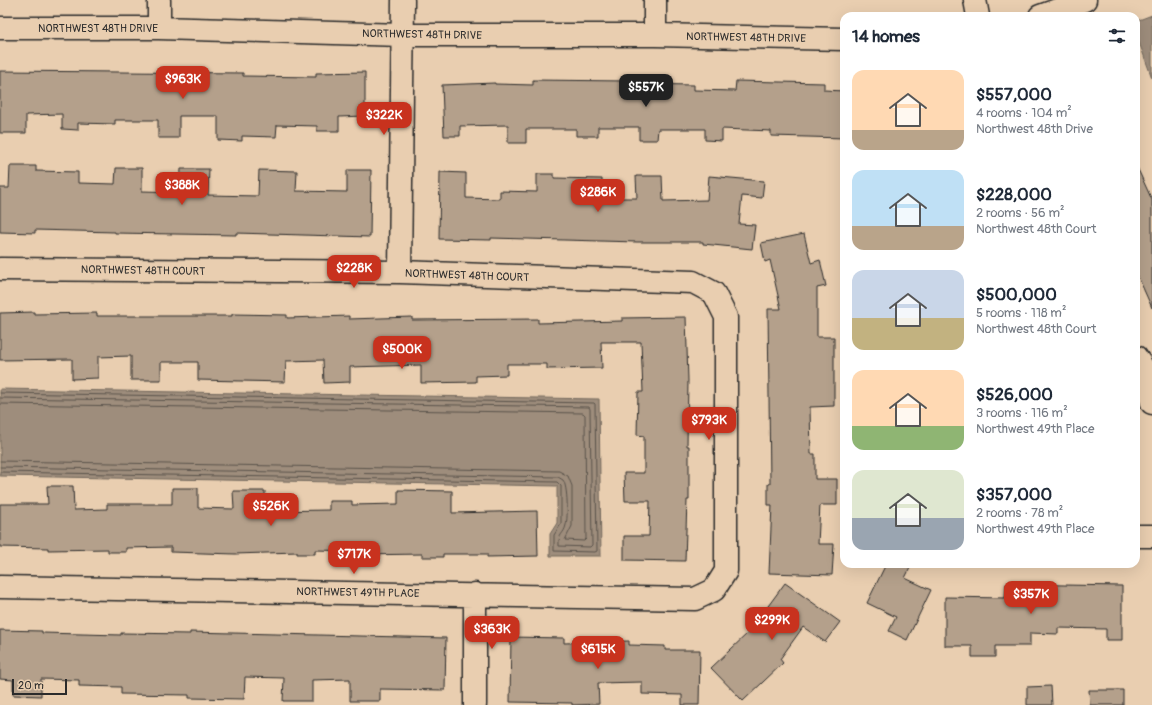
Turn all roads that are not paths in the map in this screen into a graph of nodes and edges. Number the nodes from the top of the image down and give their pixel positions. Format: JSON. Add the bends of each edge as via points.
{"nodes":[{"id":1,"x":158,"y":0,"type":"edge"},
{"id":2,"x":403,"y":0,"type":"edge"},
{"id":3,"x":655,"y":0,"type":"edge"},
{"id":4,"x":975,"y":0,"type":"edge"},
{"id":5,"x":1085,"y":0,"type":"edge"},
{"id":6,"x":977,"y":12,"type":"edge"},
{"id":7,"x":1051,"y":12,"type":"edge"},
{"id":8,"x":0,"y":28,"type":"edge"},
{"id":9,"x":159,"y":28,"type":"junction"},
{"id":10,"x":402,"y":35,"type":"junction"},
{"id":11,"x":655,"y":35,"type":"junction"},
{"id":12,"x":840,"y":39,"type":"edge"},
{"id":13,"x":0,"y":269,"type":"edge"},
{"id":14,"x":400,"y":272,"type":"junction"},
{"id":15,"x":1140,"y":363,"type":"edge"},
{"id":16,"x":1152,"y":403,"type":"edge"},
{"id":17,"x":1140,"y":536,"type":"edge"},
{"id":18,"x":1152,"y":536,"type":"edge"},
{"id":19,"x":0,"y":587,"type":"edge"},
{"id":20,"x":714,"y":590,"type":"joint"},
{"id":21,"x":476,"y":594,"type":"junction"},
{"id":22,"x":476,"y":705,"type":"edge"}],
"edges":[{"from":1,"to":9,"type":"street"},
{"from":2,"to":10,"type":"street"},
{"from":3,"to":11,"type":"street"},
{"from":4,"to":6,"type":"street"},
{"from":5,"to":7,"type":"street"},
{"from":8,"to":9,"type":"street","name":"NORTHWEST 48TH DRIVE"},
{"from":9,"to":10,"type":"street","name":"NORTHWEST 48TH DRIVE"},
{"from":10,"to":11,"type":"street","name":"NORTHWEST 48TH DRIVE"},
{"from":10,"to":14,"type":"street"},
{"from":11,"to":12,"type":"street","name":"NORTHWEST 48TH DRIVE"},
{"from":13,"to":14,"type":"street","name":"NORTHWEST 48TH COURT"},
{"from":14,"to":20,"type":"street","name":"NORTHWEST 48TH COURT","via":[[693,282],[714,294],[726,317],[726,571]]},
{"from":15,"to":16,"type":"street"},
{"from":17,"to":18,"type":"street"},
{"from":19,"to":21,"type":"street","name":"NORTHWEST 49TH PLACE"},
{"from":20,"to":21,"type":"street","name":"NORTHWEST 49TH PLACE","via":[[695,599]]},
{"from":21,"to":22,"type":"street"}]}
